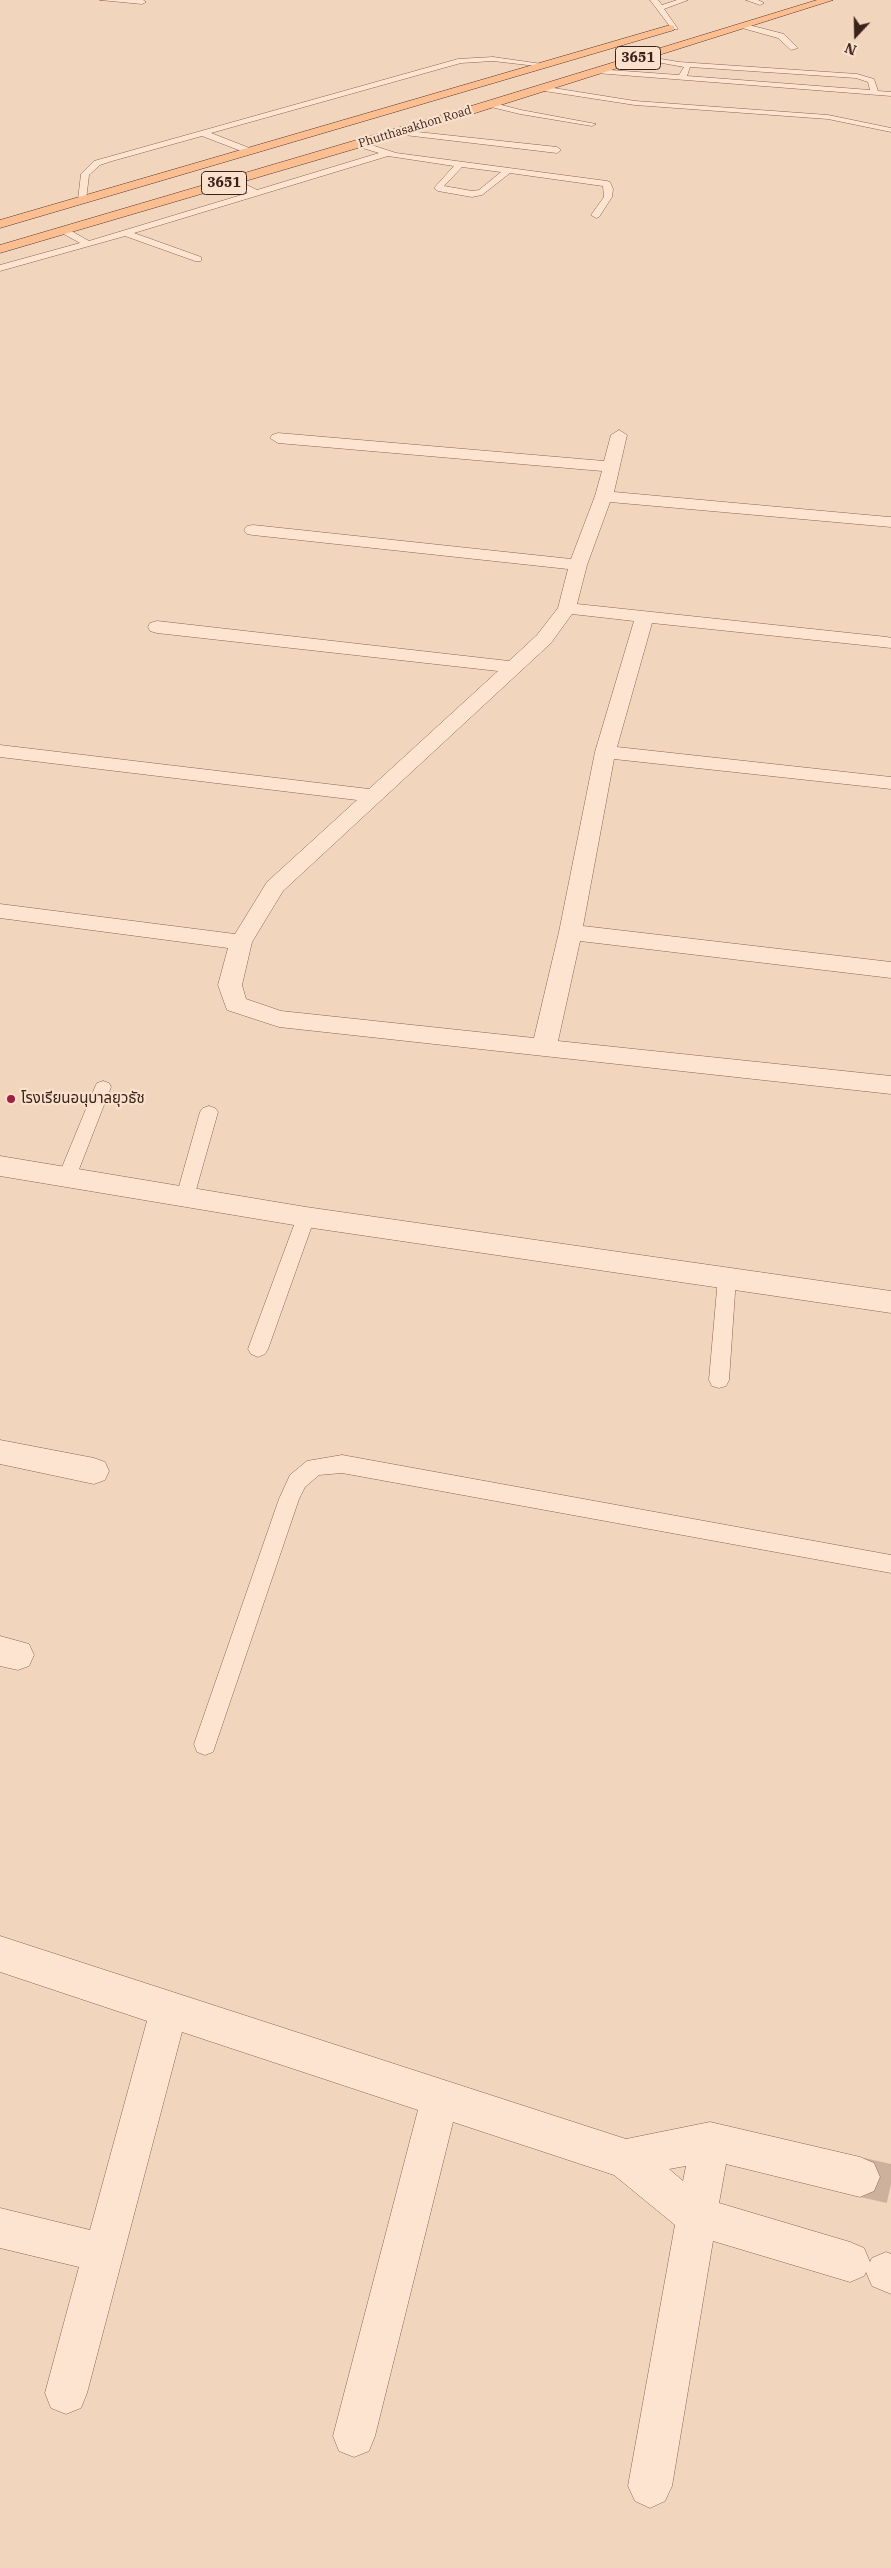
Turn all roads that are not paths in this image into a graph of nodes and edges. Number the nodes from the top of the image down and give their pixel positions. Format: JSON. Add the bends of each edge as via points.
{"nodes":[{"id":1,"x":104,"y":0,"type":"edge"},
{"id":2,"x":654,"y":0,"type":"edge"},
{"id":3,"x":684,"y":0,"type":"edge"},
{"id":4,"x":828,"y":0,"type":"edge"},
{"id":5,"x":759,"y":1,"type":"edge"},
{"id":6,"x":142,"y":2,"type":"dead end"},
{"id":7,"x":659,"y":8,"type":"junction"},
{"id":8,"x":741,"y":8,"type":"dead end"},
{"id":9,"x":680,"y":26,"type":"joint"},
{"id":10,"x":745,"y":26,"type":"junction"},
{"id":11,"x":794,"y":48,"type":"dead end"},
{"id":12,"x":640,"y":57,"type":"junction"},
{"id":13,"x":545,"y":65,"type":"junction"},
{"id":14,"x":689,"y":65,"type":"junction"},
{"id":15,"x":596,"y":71,"type":"junction"},
{"id":16,"x":789,"y":72,"type":"junction"},
{"id":17,"x":682,"y":78,"type":"junction"},
{"id":18,"x":796,"y":86,"type":"junction"},
{"id":19,"x":540,"y":88,"type":"junction"},
{"id":20,"x":875,"y":93,"type":"junction"},
{"id":21,"x":891,"y":94,"type":"edge"},
{"id":22,"x":412,"y":103,"type":"junction"},
{"id":23,"x":490,"y":104,"type":"junction"},
{"id":24,"x":449,"y":117,"type":"junction"},
{"id":25,"x":592,"y":124,"type":"dead end"},
{"id":26,"x":891,"y":130,"type":"edge"},
{"id":27,"x":203,"y":132,"type":"junction"},
{"id":28,"x":399,"y":132,"type":"junction"},
{"id":29,"x":359,"y":144,"type":"junction"},
{"id":30,"x":557,"y":150,"type":"dead end"},
{"id":31,"x":249,"y":151,"type":"junction"},
{"id":32,"x":388,"y":153,"type":"junction"},
{"id":33,"x":460,"y":164,"type":"junction"},
{"id":34,"x":509,"y":170,"type":"junction"},
{"id":35,"x":232,"y":181,"type":"junction"},
{"id":36,"x":256,"y":193,"type":"junction"},
{"id":37,"x":82,"y":200,"type":"junction"},
{"id":38,"x":596,"y":216,"type":"dead end"},
{"id":39,"x":0,"y":224,"type":"edge"},
{"id":40,"x":63,"y":230,"type":"junction"},
{"id":41,"x":126,"y":233,"type":"junction"},
{"id":42,"x":88,"y":244,"type":"junction"},
{"id":43,"x":0,"y":249,"type":"edge"},
{"id":44,"x":198,"y":259,"type":"dead end"},
{"id":45,"x":0,"y":268,"type":"edge"},
{"id":46,"x":619,"y":435,"type":"dead end"},
{"id":47,"x":278,"y":438,"type":"dead end"},
{"id":48,"x":612,"y":467,"type":"junction"},
{"id":49,"x":604,"y":496,"type":"junction"},
{"id":50,"x":888,"y":522,"type":"dead end"},
{"id":51,"x":253,"y":530,"type":"dead end"},
{"id":52,"x":578,"y":565,"type":"junction"},
{"id":53,"x":567,"y":608,"type":"junction"},
{"id":54,"x":645,"y":616,"type":"junction"},
{"id":55,"x":157,"y":627,"type":"dead end"},
{"id":56,"x":887,"y":643,"type":"dead end"},
{"id":57,"x":512,"y":667,"type":"junction"},
{"id":58,"x":0,"y":751,"type":"edge"},
{"id":59,"x":605,"y":752,"type":"junction"},
{"id":60,"x":891,"y":784,"type":"edge"},
{"id":61,"x":373,"y":796,"type":"junction"},
{"id":62,"x":0,"y":911,"type":"edge"},
{"id":63,"x":570,"y":932,"type":"junction"},
{"id":64,"x":241,"y":942,"type":"junction"},
{"id":65,"x":891,"y":970,"type":"edge"},
{"id":66,"x":544,"y":1047,"type":"junction"},
{"id":67,"x":891,"y":1085,"type":"edge"},
{"id":68,"x":103,"y":1087,"type":"dead end"},
{"id":69,"x":209,"y":1112,"type":"dead end"},
{"id":70,"x":0,"y":1166,"type":"edge"},
{"id":71,"x":67,"y":1177,"type":"junction"},
{"id":72,"x":185,"y":1197,"type":"junction"},
{"id":73,"x":306,"y":1216,"type":"junction"},
{"id":74,"x":727,"y":1278,"type":"junction"},
{"id":75,"x":891,"y":1302,"type":"edge"},
{"id":76,"x":258,"y":1350,"type":"dead end"},
{"id":77,"x":719,"y":1380,"type":"dead end"},
{"id":78,"x":0,"y":1452,"type":"edge"},
{"id":79,"x":94,"y":1471,"type":"dead end"},
{"id":80,"x":891,"y":1564,"type":"edge"},
{"id":81,"x":205,"y":1744,"type":"dead end"},
{"id":82,"x":0,"y":1954,"type":"edge"},
{"id":83,"x":169,"y":2010,"type":"junction"},
{"id":84,"x":440,"y":2098,"type":"junction"},
{"id":85,"x":710,"y":2141,"type":"junction"},
{"id":86,"x":626,"y":2160,"type":"junction"},
{"id":87,"x":860,"y":2177,"type":"tunnel mouth"},
{"id":88,"x":695,"y":2216,"type":"junction"},
{"id":89,"x":0,"y":2228,"type":"edge"},
{"id":90,"x":103,"y":2253,"type":"junction"},
{"id":91,"x":876,"y":2269,"type":"edge"},
{"id":92,"x":66,"y":2393,"type":"dead end"},
{"id":93,"x":354,"y":2436,"type":"dead end"},
{"id":94,"x":650,"y":2486,"type":"dead end"}],
"edges":[{"from":1,"to":6,"type":"lane"},
{"from":2,"to":7,"type":"lane"},
{"from":3,"to":7,"type":"lane"},
{"from":4,"to":10,"type":"main road","name":"Phutthasakhon Road","number":"3651"},
{"from":5,"to":8,"type":"main road"},
{"from":7,"to":9,"type":"lane"},
{"from":9,"to":13,"type":"main road","name":"Phutthasakhon Road","number":"3651"},
{"from":10,"to":11,"type":"lane","via":[[781,36]]},
{"from":10,"to":12,"type":"main road","name":"Phutthasakhon Road","number":"3651"},
{"from":12,"to":14,"type":"lane"},
{"from":12,"to":15,"type":"main road","name":"Phutthasakhon Road","number":"3651"},
{"from":13,"to":22,"type":"main road","name":"Phutthasakhon Road","number":"3651"},
{"from":13,"to":27,"type":"lane","via":[[493,59],[461,61]]},
{"from":14,"to":16,"type":"lane"},
{"from":14,"to":17,"type":"lane"},
{"from":15,"to":17,"type":"lane"},
{"from":15,"to":19,"type":"main road","name":"Phutthasakhon Road","number":"3651"},
{"from":16,"to":18,"type":"lane"},
{"from":16,"to":20,"type":"lane","via":[[857,76],[871,81]]},
{"from":17,"to":18,"type":"lane"},
{"from":18,"to":20,"type":"lane"},
{"from":19,"to":23,"type":"main road","name":"Phutthasakhon Road","number":"3651"},
{"from":19,"to":26,"type":"lane","via":[[635,103],[821,116]]},
{"from":20,"to":21,"type":"lane"},
{"from":22,"to":24,"type":"main road"},
{"from":22,"to":31,"type":"main road","name":"Phutthasakhon Road","number":"3651"},
{"from":23,"to":24,"type":"main road","name":"Phutthasakhon Road","number":"3651"},
{"from":23,"to":25,"type":"lane"},
{"from":24,"to":28,"type":"main road","name":"Phutthasakhon Road","number":"3651"},
{"from":27,"to":31,"type":"lane"},
{"from":27,"to":37,"type":"lane","via":[[97,163],[85,174]]},
{"from":28,"to":29,"type":"main road","name":"Phutthasakhon Road","number":"3651"},
{"from":28,"to":30,"type":"lane"},
{"from":29,"to":32,"type":"lane"},
{"from":29,"to":35,"type":"main road","name":"Phutthasakhon Road","number":"3651"},
{"from":31,"to":37,"type":"main road","name":"Phutthasakhon Road","number":"3651"},
{"from":32,"to":33,"type":"lane"},
{"from":32,"to":36,"type":"lane"},
{"from":33,"to":34,"type":"lane"},
{"from":33,"to":34,"type":"lane","via":[[438,188],[472,194],[482,192]]},
{"from":34,"to":38,"type":"lane","via":[[607,184],[608,197]]},
{"from":35,"to":36,"type":"lane"},
{"from":35,"to":40,"type":"main road","name":"Phutthasakhon Road","number":"3651"},
{"from":36,"to":41,"type":"lane"},
{"from":37,"to":39,"type":"main road","name":"Phutthasakhon Road","number":"3651"},
{"from":40,"to":42,"type":"lane"},
{"from":40,"to":43,"type":"main road","name":"Phutthasakhon Road","number":"3651"},
{"from":41,"to":42,"type":"lane"},
{"from":41,"to":44,"type":"lane"},
{"from":42,"to":45,"type":"lane"},
{"from":46,"to":48,"type":"street"},
{"from":47,"to":48,"type":"street"},
{"from":48,"to":49,"type":"street"},
{"from":49,"to":50,"type":"street"},
{"from":49,"to":52,"type":"street"},
{"from":51,"to":52,"type":"street"},
{"from":52,"to":53,"type":"street"},
{"from":53,"to":54,"type":"street"},
{"from":53,"to":57,"type":"street","via":[[544,639]]},
{"from":54,"to":56,"type":"street"},
{"from":54,"to":59,"type":"street"},
{"from":55,"to":57,"type":"street"},
{"from":57,"to":61,"type":"street"},
{"from":58,"to":61,"type":"street"},
{"from":59,"to":60,"type":"street"},
{"from":59,"to":63,"type":"street"},
{"from":61,"to":64,"type":"street","via":[[275,887]]},
{"from":62,"to":64,"type":"street"},
{"from":63,"to":65,"type":"street"},
{"from":63,"to":66,"type":"street"},
{"from":64,"to":66,"type":"street","via":[[230,985],[235,1004],[279,1019]]},
{"from":66,"to":67,"type":"street"},
{"from":68,"to":71,"type":"lane"},
{"from":69,"to":72,"type":"lane"},
{"from":70,"to":71,"type":"street"},
{"from":71,"to":72,"type":"street"},
{"from":72,"to":73,"type":"street"},
{"from":73,"to":74,"type":"street"},
{"from":73,"to":76,"type":"lane"},
{"from":74,"to":75,"type":"street"},
{"from":74,"to":77,"type":"lane"},
{"from":78,"to":79,"type":"street"},
{"from":80,"to":81,"type":"lane","via":[[342,1464],[314,1467],[297,1481],[289,1499]]},
{"from":82,"to":83,"type":"street"},
{"from":83,"to":84,"type":"street"},
{"from":83,"to":90,"type":"street"},
{"from":84,"to":86,"type":"street"},
{"from":84,"to":93,"type":"street"},
{"from":85,"to":86,"type":"street"},
{"from":85,"to":87,"type":"street"},
{"from":85,"to":88,"type":"street"},
{"from":86,"to":88,"type":"street"},
{"from":88,"to":91,"type":"street"},
{"from":88,"to":94,"type":"street"},
{"from":89,"to":90,"type":"street"},
{"from":90,"to":92,"type":"street"}]}
